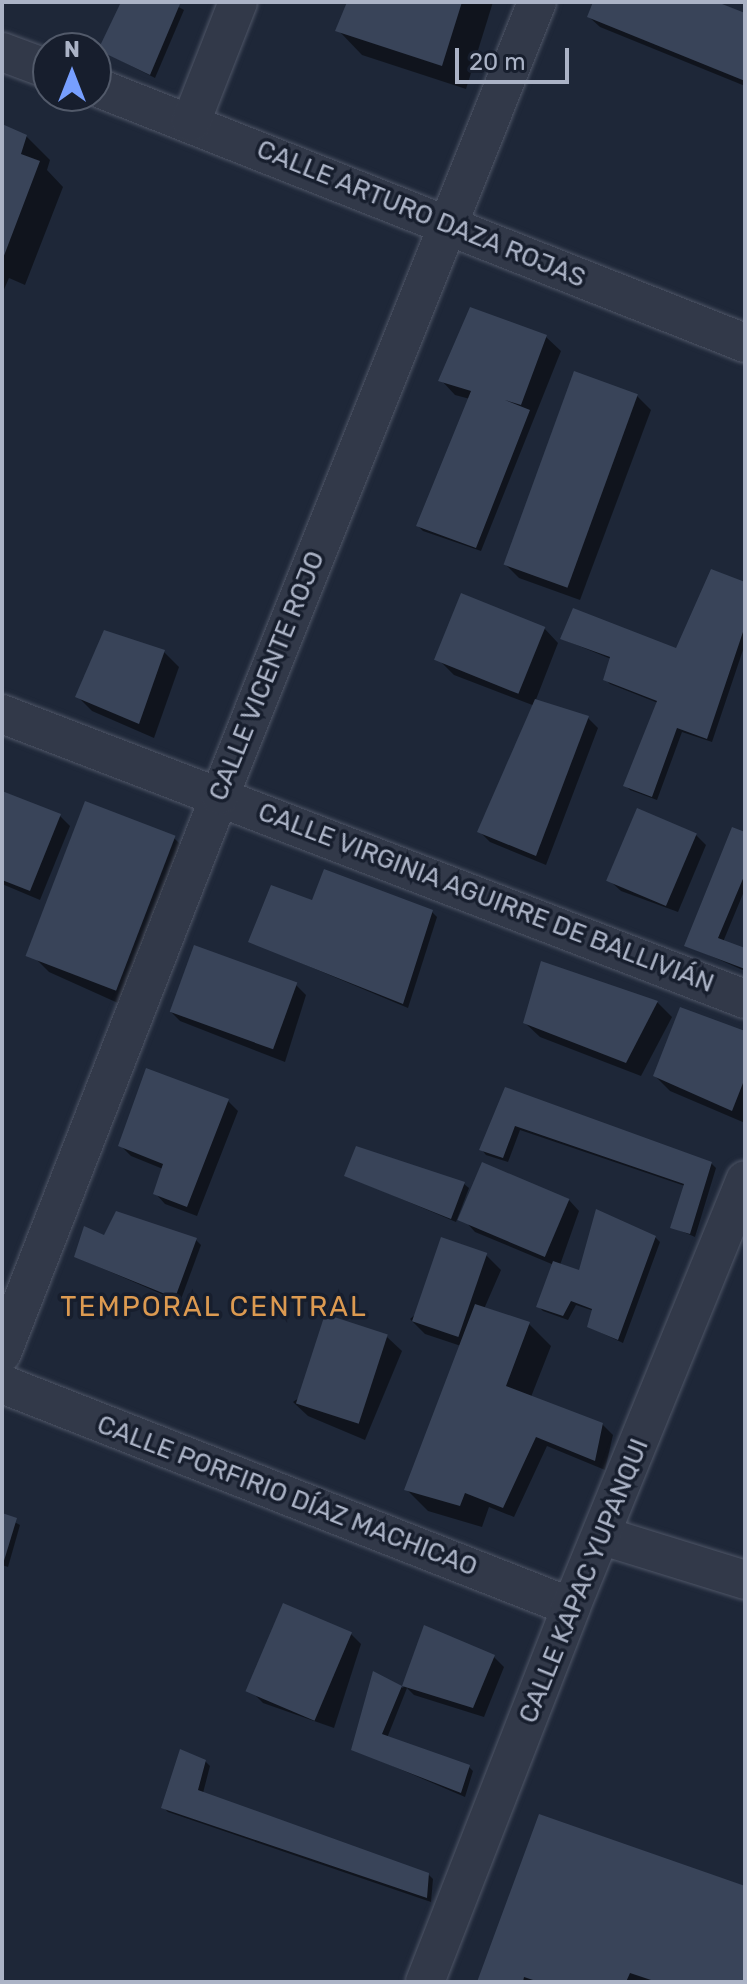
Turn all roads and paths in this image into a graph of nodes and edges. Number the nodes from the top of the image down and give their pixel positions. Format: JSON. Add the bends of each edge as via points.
{"nodes":[{"id":1,"x":238,"y":2,"type":"edge"},
{"id":2,"x":537,"y":2,"type":"edge"},
{"id":3,"x":2,"y":52,"type":"edge"},
{"id":4,"x":32,"y":63,"type":"edge"},
{"id":5,"x":112,"y":93,"type":"edge"},
{"id":6,"x":191,"y":122,"type":"junction"},
{"id":7,"x":448,"y":226,"type":"junction"},
{"id":8,"x":745,"y":343,"type":"edge"},
{"id":9,"x":2,"y":714,"type":"edge"},
{"id":10,"x":220,"y":795,"type":"junction"},
{"id":11,"x":745,"y":999,"type":"edge"},
{"id":12,"x":745,"y":1180,"type":"edge"},
{"id":13,"x":737,"y":1220,"type":"edge"},
{"id":14,"x":2,"y":1353,"type":"edge"},
{"id":15,"x":2,"y":1384,"type":"edge"},
{"id":16,"x":603,"y":1536,"type":"junction"},
{"id":17,"x":745,"y":1580,"type":"edge"},
{"id":18,"x":571,"y":1607,"type":"junction"},
{"id":19,"x":425,"y":1982,"type":"edge"}],
"edges":[{"from":1,"to":6,"type":"street"},
{"from":2,"to":7,"type":"street","name":"CALLE VICENTE ROJO"},
{"from":3,"to":4,"type":"street"},
{"from":5,"to":6,"type":"street","name":"CALLE ARTURO DAZA ROJAS"},
{"from":6,"to":7,"type":"street","name":"CALLE ARTURO DAZA ROJAS"},
{"from":7,"to":8,"type":"street","name":"CALLE ARTURO DAZA ROJAS"},
{"from":7,"to":10,"type":"street","name":"CALLE VICENTE ROJO"},
{"from":9,"to":10,"type":"street","name":"CALLE VIRGINIA AGUIRRE DE BALLIVIÁN"},
{"from":10,"to":11,"type":"street","name":"CALLE VIRGINIA AGUIRRE DE BALLIVIÁN"},
{"from":10,"to":14,"type":"street","name":"CALLE VICENTE ROJO"},
{"from":12,"to":13,"type":"street","name":"CALLE KAPAC YUPANQUI"},
{"from":13,"to":16,"type":"street","name":"CALLE KAPAC YUPANQUI"},
{"from":15,"to":18,"type":"street","name":"CALLE PORFIRIO DÍAZ MACHICAO"},
{"from":16,"to":17,"type":"street"},
{"from":16,"to":18,"type":"street","name":"CALLE KAPAC YUPANQUI"},
{"from":18,"to":19,"type":"street","name":"CALLE KAPAC YUPANQUI"}]}
